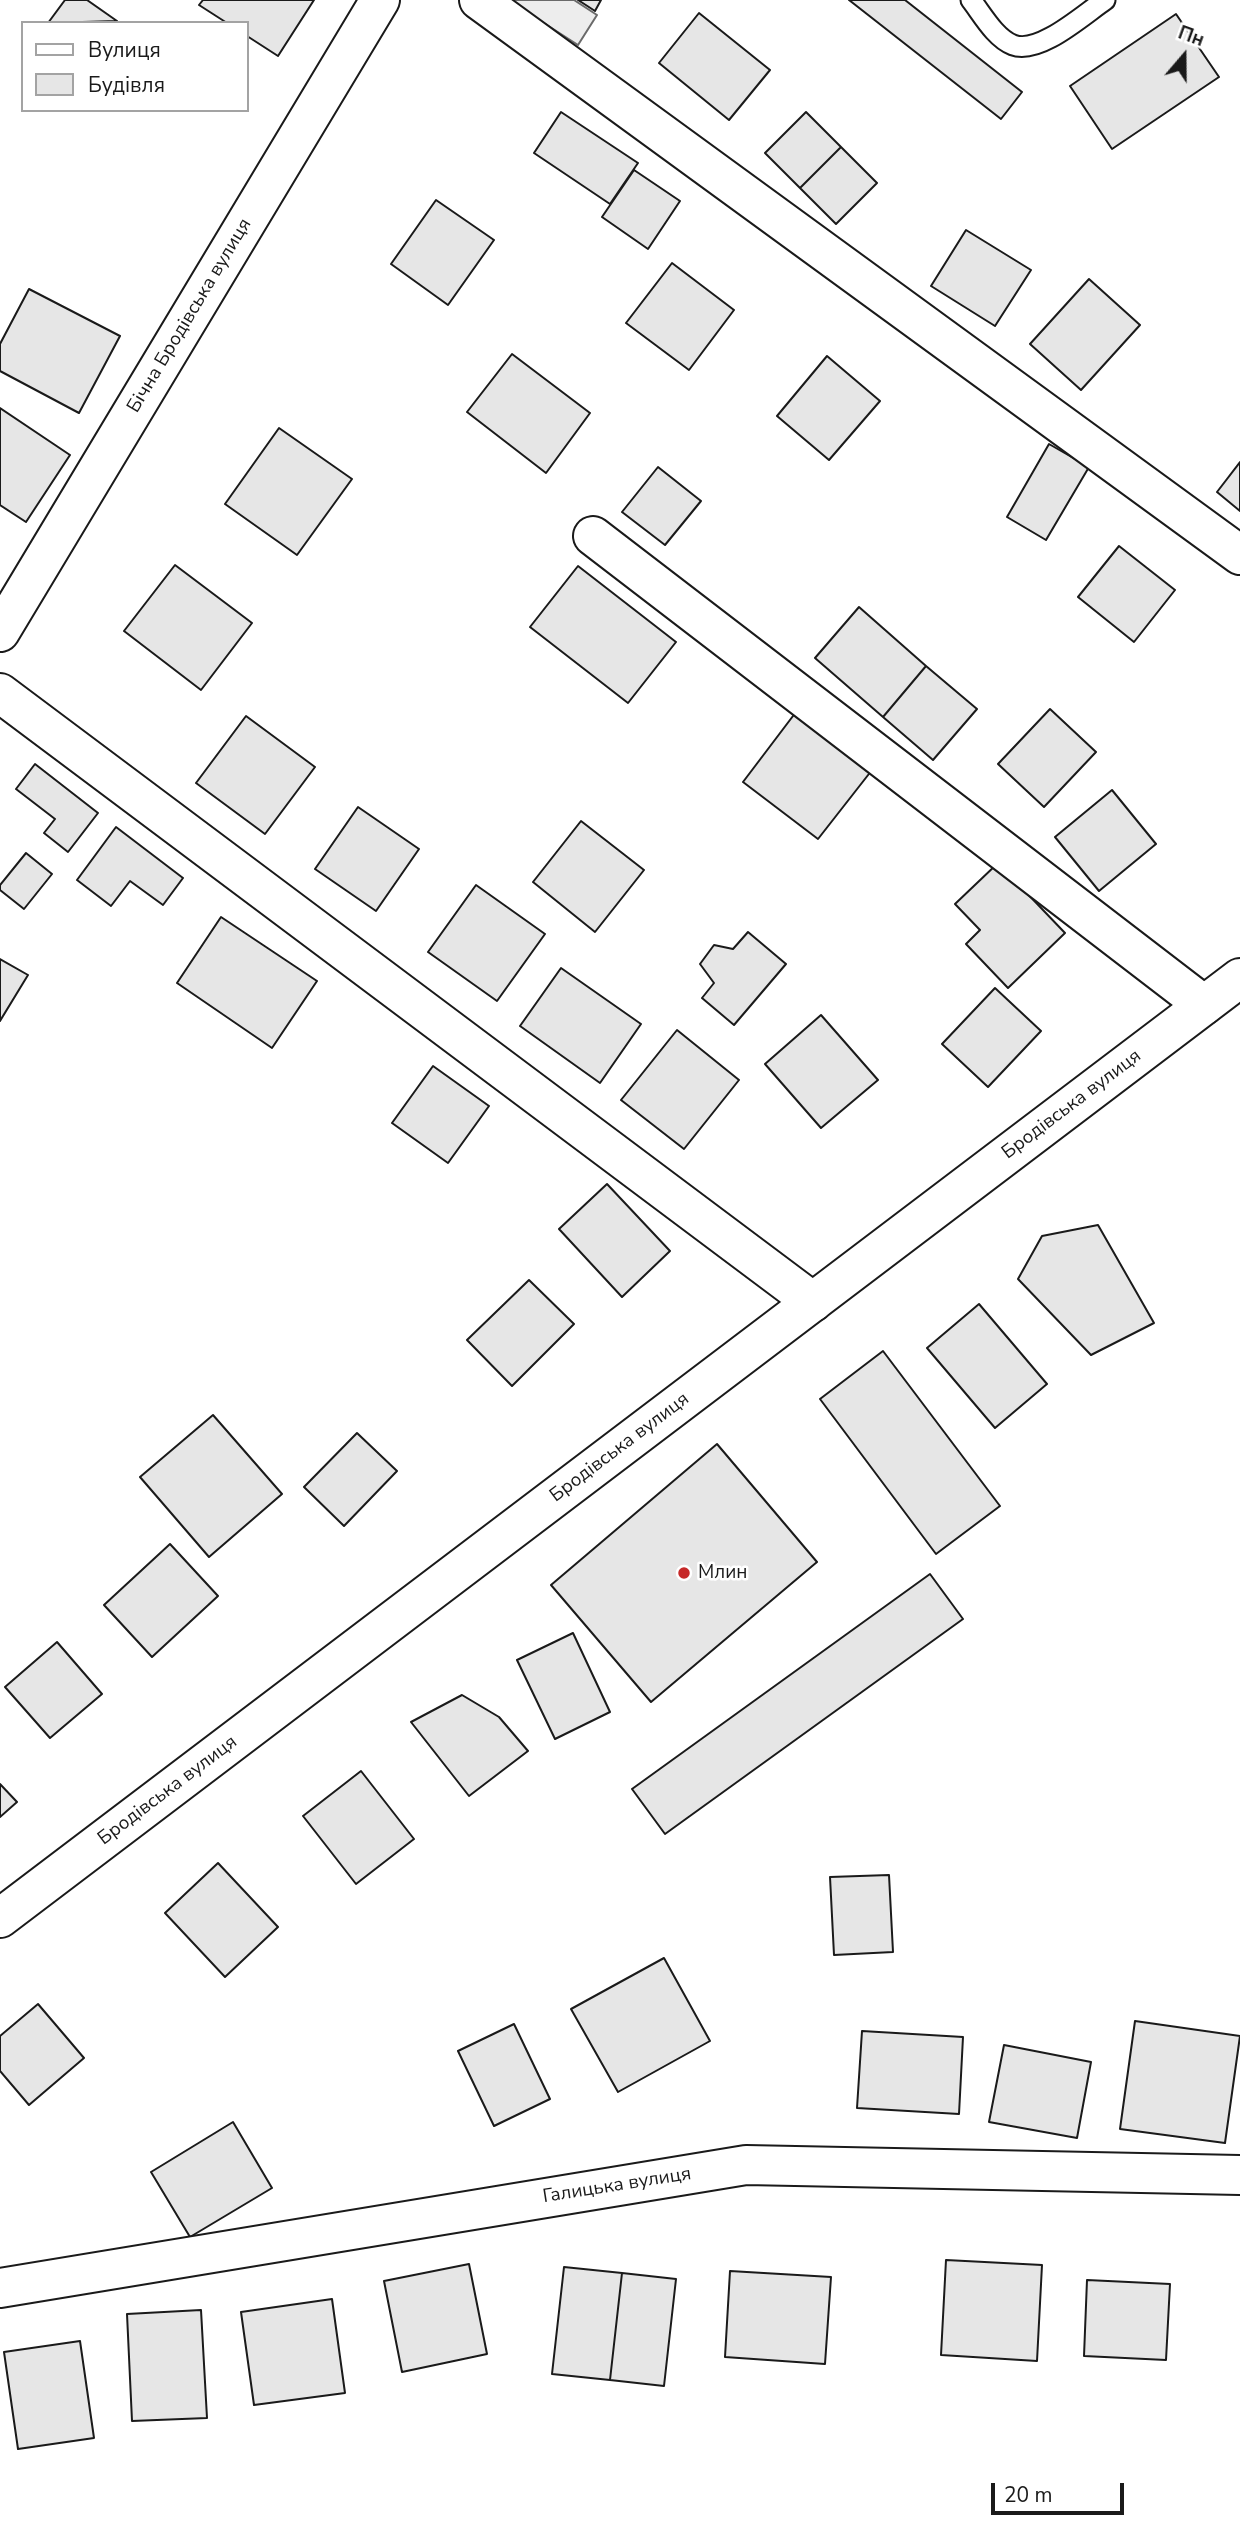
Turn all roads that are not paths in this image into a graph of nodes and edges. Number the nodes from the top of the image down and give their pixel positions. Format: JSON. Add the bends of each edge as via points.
{"nodes":[{"id":1,"x":380,"y":0,"type":"edge"},
{"id":2,"x":479,"y":0,"type":"edge"},
{"id":3,"x":971,"y":0,"type":"edge"},
{"id":4,"x":1105,"y":0,"type":"edge"},
{"id":5,"x":593,"y":536,"type":"dead end"},
{"id":6,"x":1240,"y":555,"type":"edge"},
{"id":7,"x":0,"y":632,"type":"edge"},
{"id":8,"x":0,"y":693,"type":"edge"},
{"id":9,"x":1240,"y":978,"type":"edge"},
{"id":10,"x":1204,"y":1005,"type":"junction"},
{"id":11,"x":813,"y":1302,"type":"junction"},
{"id":12,"x":0,"y":1918,"type":"edge"},
{"id":13,"x":1240,"y":2175,"type":"edge"},
{"id":14,"x":0,"y":2288,"type":"edge"}],
"edges":[{"from":1,"to":7,"type":"street","name":"Бічна Бродівська вулиця"},
{"from":2,"to":6,"type":"street"},
{"from":3,"to":4,"type":"lane","via":[[1011,45],[1028,47],[1043,42]]},
{"from":5,"to":10,"type":"street"},
{"from":8,"to":11,"type":"street"},
{"from":9,"to":10,"type":"street","name":"Бродівська вулиця"},
{"from":10,"to":11,"type":"street","name":"Бродівська вулиця"},
{"from":11,"to":12,"type":"street","name":"Бродівська вулиця"},
{"from":13,"to":14,"type":"street","name":"Галицька вулиця","via":[[746,2165]]}]}
